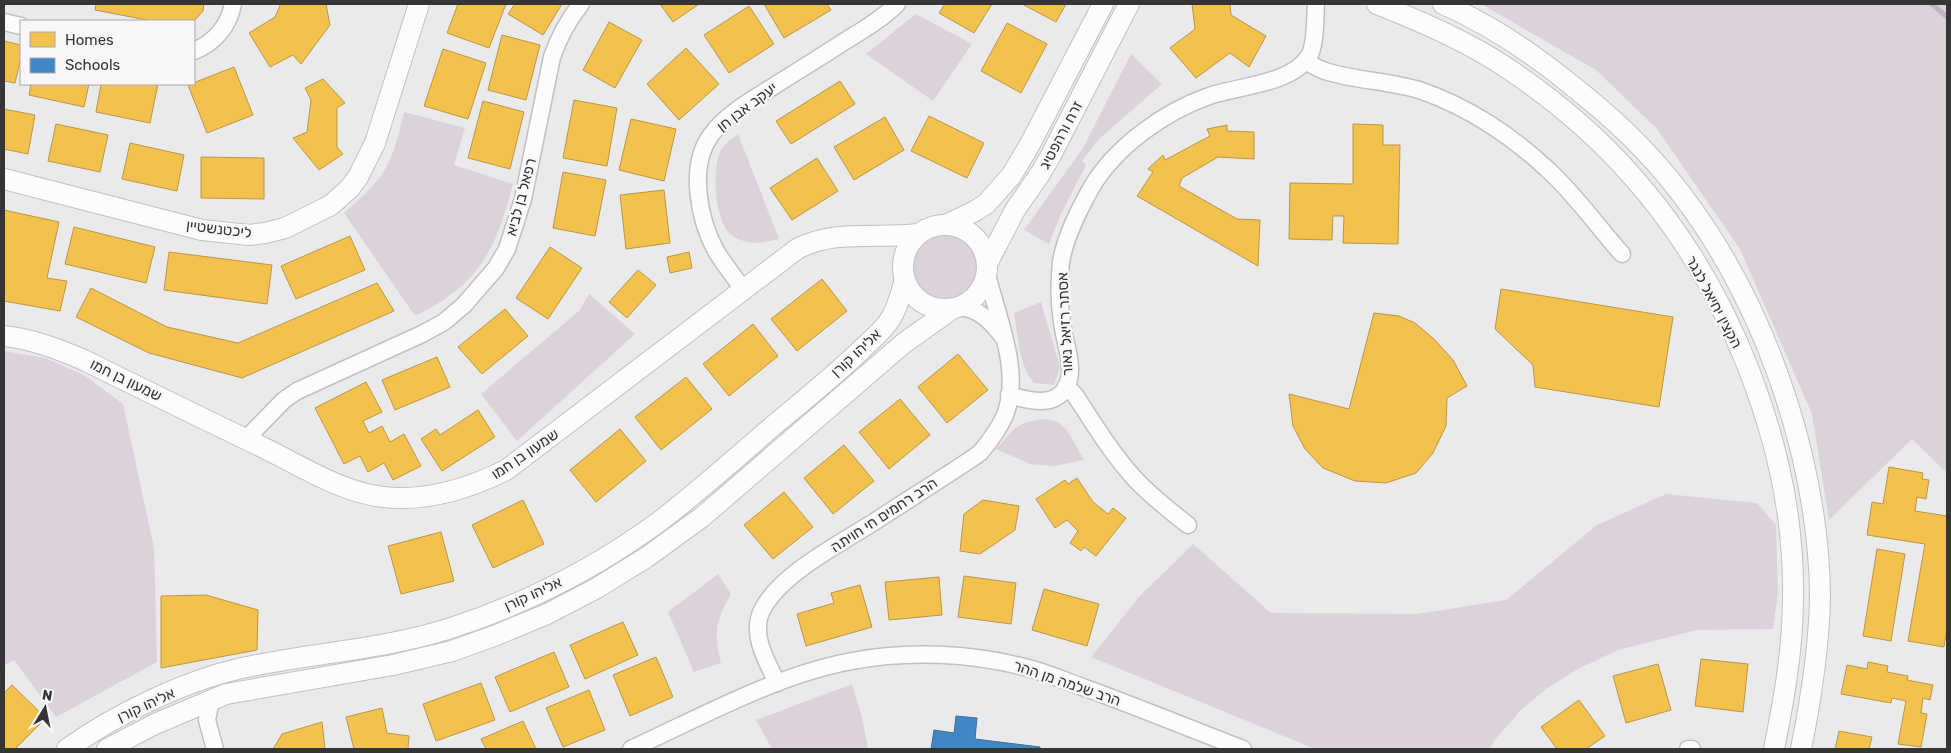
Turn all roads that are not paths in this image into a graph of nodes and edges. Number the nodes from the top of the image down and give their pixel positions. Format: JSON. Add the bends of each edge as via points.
{"nodes":[{"id":1,"x":233,"y":4,"type":"edge"},
{"id":2,"x":419,"y":4,"type":"edge"},
{"id":3,"x":581,"y":4,"type":"edge"},
{"id":4,"x":898,"y":4,"type":"edge"},
{"id":5,"x":1103,"y":4,"type":"edge"},
{"id":6,"x":1130,"y":4,"type":"edge"},
{"id":7,"x":1316,"y":4,"type":"edge"},
{"id":8,"x":1377,"y":4,"type":"edge"},
{"id":9,"x":1443,"y":4,"type":"edge"},
{"id":10,"x":4,"y":22,"type":"edge"},
{"id":11,"x":20,"y":26,"type":"edge"},
{"id":12,"x":195,"y":50,"type":"edge"},
{"id":13,"x":1305,"y":61,"type":"junction"},
{"id":14,"x":4,"y":179,"type":"edge"},
{"id":15,"x":946,"y":225,"type":"junction"},
{"id":16,"x":918,"y":234,"type":"junction"},
{"id":17,"x":840,"y":237,"type":"junction"},
{"id":18,"x":1622,"y":254,"type":"dead end"},
{"id":19,"x":987,"y":269,"type":"junction"},
{"id":20,"x":904,"y":275,"type":"junction"},
{"id":21,"x":743,"y":289,"type":"junction"},
{"id":22,"x":956,"y":308,"type":"junction"},
{"id":23,"x":4,"y":336,"type":"edge"},
{"id":24,"x":1006,"y":342,"type":"junction"},
{"id":25,"x":1066,"y":386,"type":"junction"},
{"id":26,"x":1009,"y":395,"type":"junction"},
{"id":27,"x":246,"y":439,"type":"junction"},
{"id":28,"x":1188,"y":526,"type":"dead end"},
{"id":29,"x":777,"y":683,"type":"junction"},
{"id":30,"x":211,"y":700,"type":"junction"},
{"id":31,"x":67,"y":749,"type":"edge"},
{"id":32,"x":107,"y":749,"type":"edge"},
{"id":33,"x":215,"y":749,"type":"edge"},
{"id":34,"x":631,"y":749,"type":"edge"},
{"id":35,"x":1243,"y":749,"type":"edge"},
{"id":36,"x":1688,"y":749,"type":"edge"},
{"id":37,"x":1692,"y":749,"type":"edge"},
{"id":38,"x":1774,"y":749,"type":"edge"},
{"id":39,"x":1801,"y":749,"type":"edge"}],
"edges":[{"from":1,"to":12,"type":"street","via":[[227,22],[218,34]]},
{"from":2,"to":14,"type":"street","name":"ליכטנשטיין","via":[[375,143],[358,177],[331,205],[285,228],[249,235],[202,230]]},
{"from":3,"to":27,"type":"street","name":"רפאל בן לביא","via":[[560,36],[552,57],[523,199],[510,241],[496,268],[464,305],[444,322],[297,392],[284,400]]},
{"from":4,"to":21,"type":"street","name":"יעקב אבן חן","via":[[870,26],[751,100],[710,136],[703,149],[698,175],[702,211],[716,251]]},
{"from":5,"to":15,"type":"street","name":"זרח ורהפטיג","via":[[1011,176],[986,204]]},
{"from":6,"to":19,"type":"street","name":"זרח ורהפטיג","via":[[1050,157],[1015,210]]},
{"from":7,"to":13,"type":"street","via":[[1313,44]]},
{"from":8,"to":38,"type":"street","name":"הקצין יחיאל לנגר","via":[[1476,48],[1534,88],[1614,157],[1673,229],[1731,328],[1771,439],[1788,520],[1794,597],[1788,677]]},
{"from":9,"to":39,"type":"street","name":"הקצין יחיאל לנגר","via":[[1523,48],[1584,95],[1632,139],[1695,215],[1725,261],[1754,317],[1782,385],[1807,476],[1814,517],[1820,597],[1813,680]]},
{"from":10,"to":11,"type":"street"},
{"from":13,"to":18,"type":"street","via":[[1325,71],[1422,91],[1473,114],[1548,169]]},
{"from":13,"to":25,"type":"street","name":"אסתר רזיאל נאור","via":[[1293,72],[1276,79],[1208,96],[1184,107],[1131,142],[1098,177],[1082,205],[1062,261],[1062,322],[1070,378]]},
{"from":15,"to":16,"type":"street"},
{"from":15,"to":19,"type":"street","via":[[958,227],[974,237],[984,252]]},
{"from":16,"to":17,"type":"street","name":"שמעון בן חמו"},
{"from":16,"to":20,"type":"street","via":[[906,250]]},
{"from":17,"to":20,"type":"street","name":"שמעון בן חמו","via":[[861,239],[882,247]]},
{"from":17,"to":21,"type":"street","name":"שמעון בן חמו","via":[[822,238],[797,249]]},
{"from":19,"to":22,"type":"street","via":[[982,288],[973,299]]},
{"from":19,"to":24,"type":"street"},
{"from":20,"to":22,"type":"street","via":[[910,291],[918,300],[940,309]]},
{"from":20,"to":31,"type":"street","name":"אליהו קורן","via":[[891,318],[852,359],[688,500],[586,569],[537,594],[445,630],[389,643],[244,667],[204,678],[119,716]]},
{"from":21,"to":27,"type":"street","name":"שמעון בן חמו","via":[[535,450],[506,470],[459,490],[434,496],[381,497],[336,483]]},
{"from":22,"to":24,"type":"street","via":[[969,308],[992,322]]},
{"from":22,"to":30,"type":"street","name":"אליהו קורן","via":[[904,343],[702,517],[629,569],[588,592],[546,614],[452,651],[393,665],[226,694]]},
{"from":23,"to":27,"type":"street","name":"שמעון בן חמו","via":[[57,349],[84,360]]},
{"from":24,"to":26,"type":"street","name":"הרב רחמים חי חויתה"},
{"from":25,"to":26,"type":"street","name":"אסתר רזיאל נאור","via":[[1057,397],[1044,401]]},
{"from":25,"to":28,"type":"street","via":[[1135,479]]},
{"from":26,"to":29,"type":"street","name":"הרב רחמים חי חויתה","via":[[1006,414],[980,454],[803,567],[786,580],[766,603],[758,632]]},
{"from":29,"to":34,"type":"street","name":"הרב שלמה מן ההר"},
{"from":29,"to":35,"type":"street","name":"הרב שלמה מן ההר","via":[[819,669],[880,656],[942,655],[1003,662],[1068,682]]},
{"from":30,"to":32,"type":"street","name":"אליהו קורן"},
{"from":30,"to":33,"type":"street","via":[[207,720]]},
{"from":36,"to":37,"type":"street"}]}
